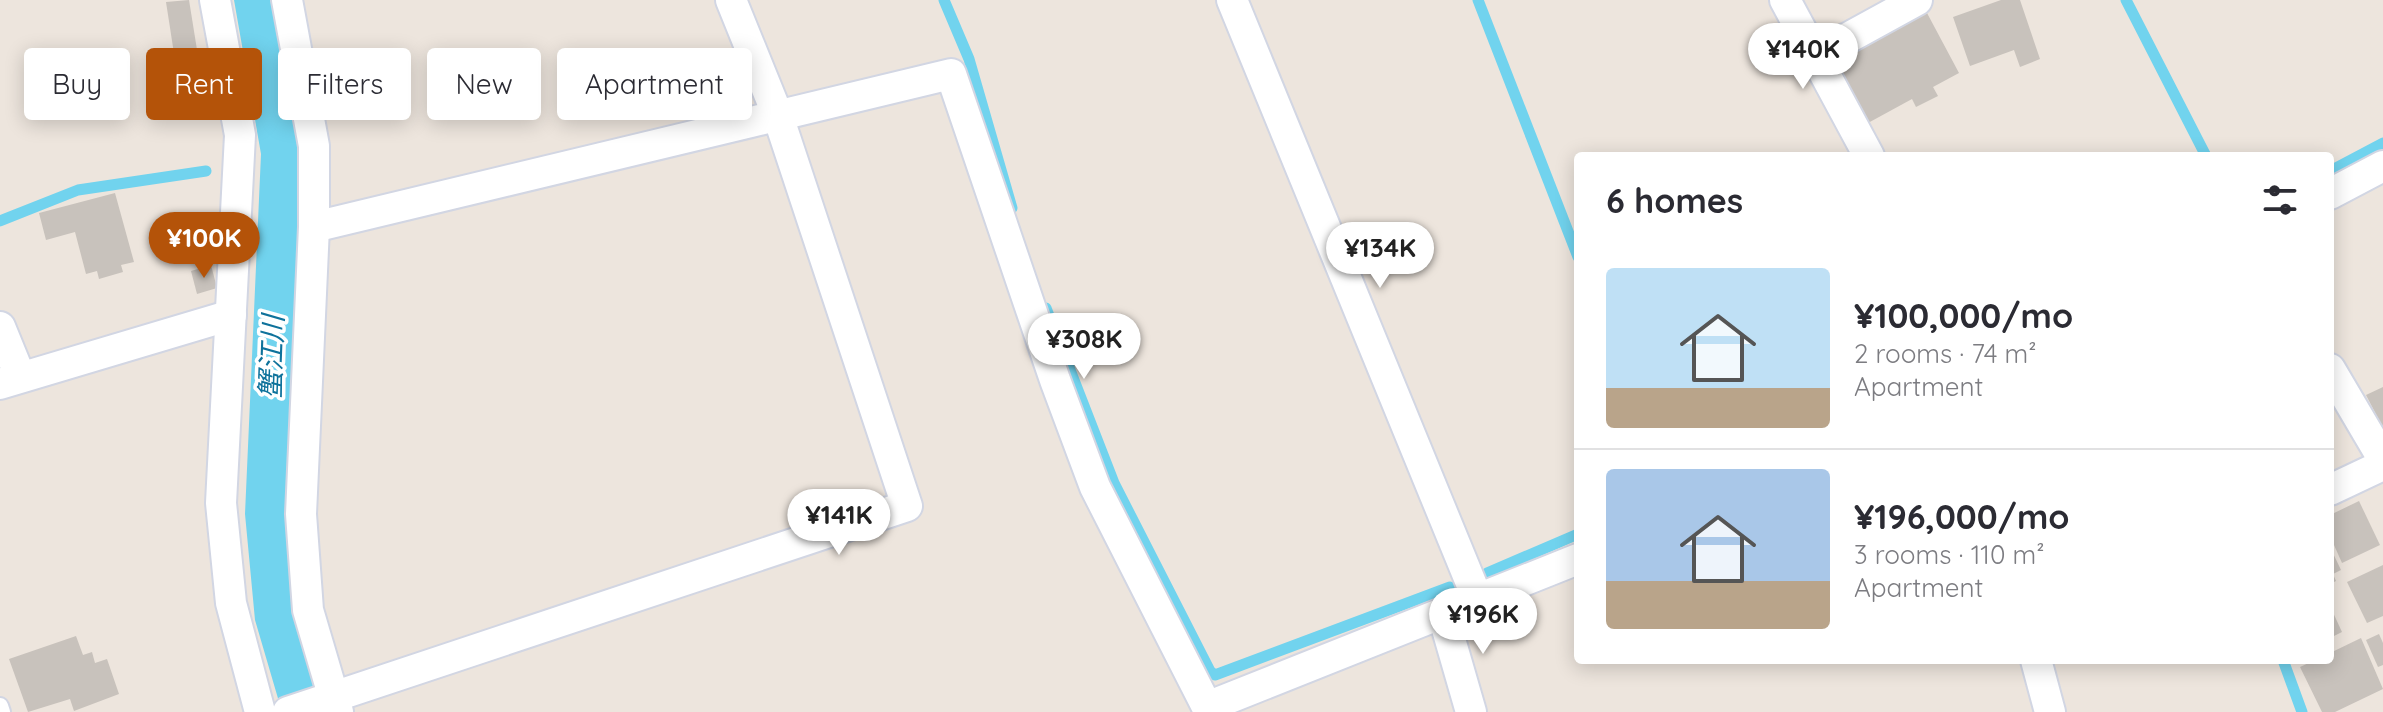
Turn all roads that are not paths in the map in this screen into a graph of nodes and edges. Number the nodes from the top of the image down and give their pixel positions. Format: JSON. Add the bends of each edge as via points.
{"nodes":[{"id":1,"x":215,"y":0,"type":"edge"},
{"id":2,"x":287,"y":0,"type":"edge"},
{"id":3,"x":731,"y":0,"type":"edge"},
{"id":4,"x":1232,"y":0,"type":"edge"},
{"id":5,"x":1785,"y":0,"type":"edge"},
{"id":6,"x":1917,"y":0,"type":"edge"},
{"id":7,"x":1815,"y":56,"type":"junction"},
{"id":8,"x":778,"y":116,"type":"junction"},
{"id":9,"x":1867,"y":152,"type":"edge"},
{"id":10,"x":2383,"y":166,"type":"edge"},
{"id":11,"x":2334,"y":192,"type":"edge"},
{"id":12,"x":314,"y":227,"type":"junction"},
{"id":13,"x":231,"y":315,"type":"junction"},
{"id":14,"x":0,"y":327,"type":"edge"},
{"id":15,"x":2334,"y":376,"type":"edge"},
{"id":16,"x":10,"y":380,"type":"edge"},
{"id":17,"x":2382,"y":466,"type":"edge"},
{"id":18,"x":2334,"y":488,"type":"edge"},
{"id":19,"x":1574,"y":561,"type":"edge"},
{"id":20,"x":1478,"y":600,"type":"junction"},
{"id":21,"x":1443,"y":615,"type":"junction"},
{"id":22,"x":2037,"y":664,"type":"edge"},
{"id":23,"x":333,"y":703,"type":"edge"},
{"id":24,"x":0,"y":706,"type":"edge"},
{"id":25,"x":1205,"y":710,"type":"edge"},
{"id":26,"x":2,"y":712,"type":"edge"},
{"id":27,"x":260,"y":712,"type":"edge"},
{"id":28,"x":288,"y":712,"type":"edge"},
{"id":29,"x":1471,"y":712,"type":"edge"},
{"id":30,"x":2050,"y":712,"type":"edge"}],
"edges":[{"from":1,"to":13,"type":"street","via":[[240,135]]},
{"from":2,"to":12,"type":"street","via":[[314,146]]},
{"from":3,"to":8,"type":"street"},
{"from":4,"to":20,"type":"street"},
{"from":5,"to":7,"type":"street"},
{"from":6,"to":7,"type":"street"},
{"from":7,"to":9,"type":"street"},
{"from":8,"to":12,"type":"street"},
{"from":8,"to":23,"type":"street","via":[[907,506]]},
{"from":8,"to":25,"type":"street","via":[[951,74],[1095,487]]},
{"from":10,"to":11,"type":"street"},
{"from":12,"to":23,"type":"street","via":[[301,514],[308,610]]},
{"from":13,"to":16,"type":"street"},
{"from":13,"to":27,"type":"street","via":[[221,503],[231,603]]},
{"from":14,"to":16,"type":"street"},
{"from":15,"to":17,"type":"street"},
{"from":17,"to":18,"type":"street"},
{"from":19,"to":20,"type":"street"},
{"from":20,"to":21,"type":"street"},
{"from":21,"to":25,"type":"street"},
{"from":21,"to":29,"type":"street"},
{"from":22,"to":30,"type":"street"},
{"from":23,"to":28,"type":"street"},
{"from":24,"to":26,"type":"lane"}]}
